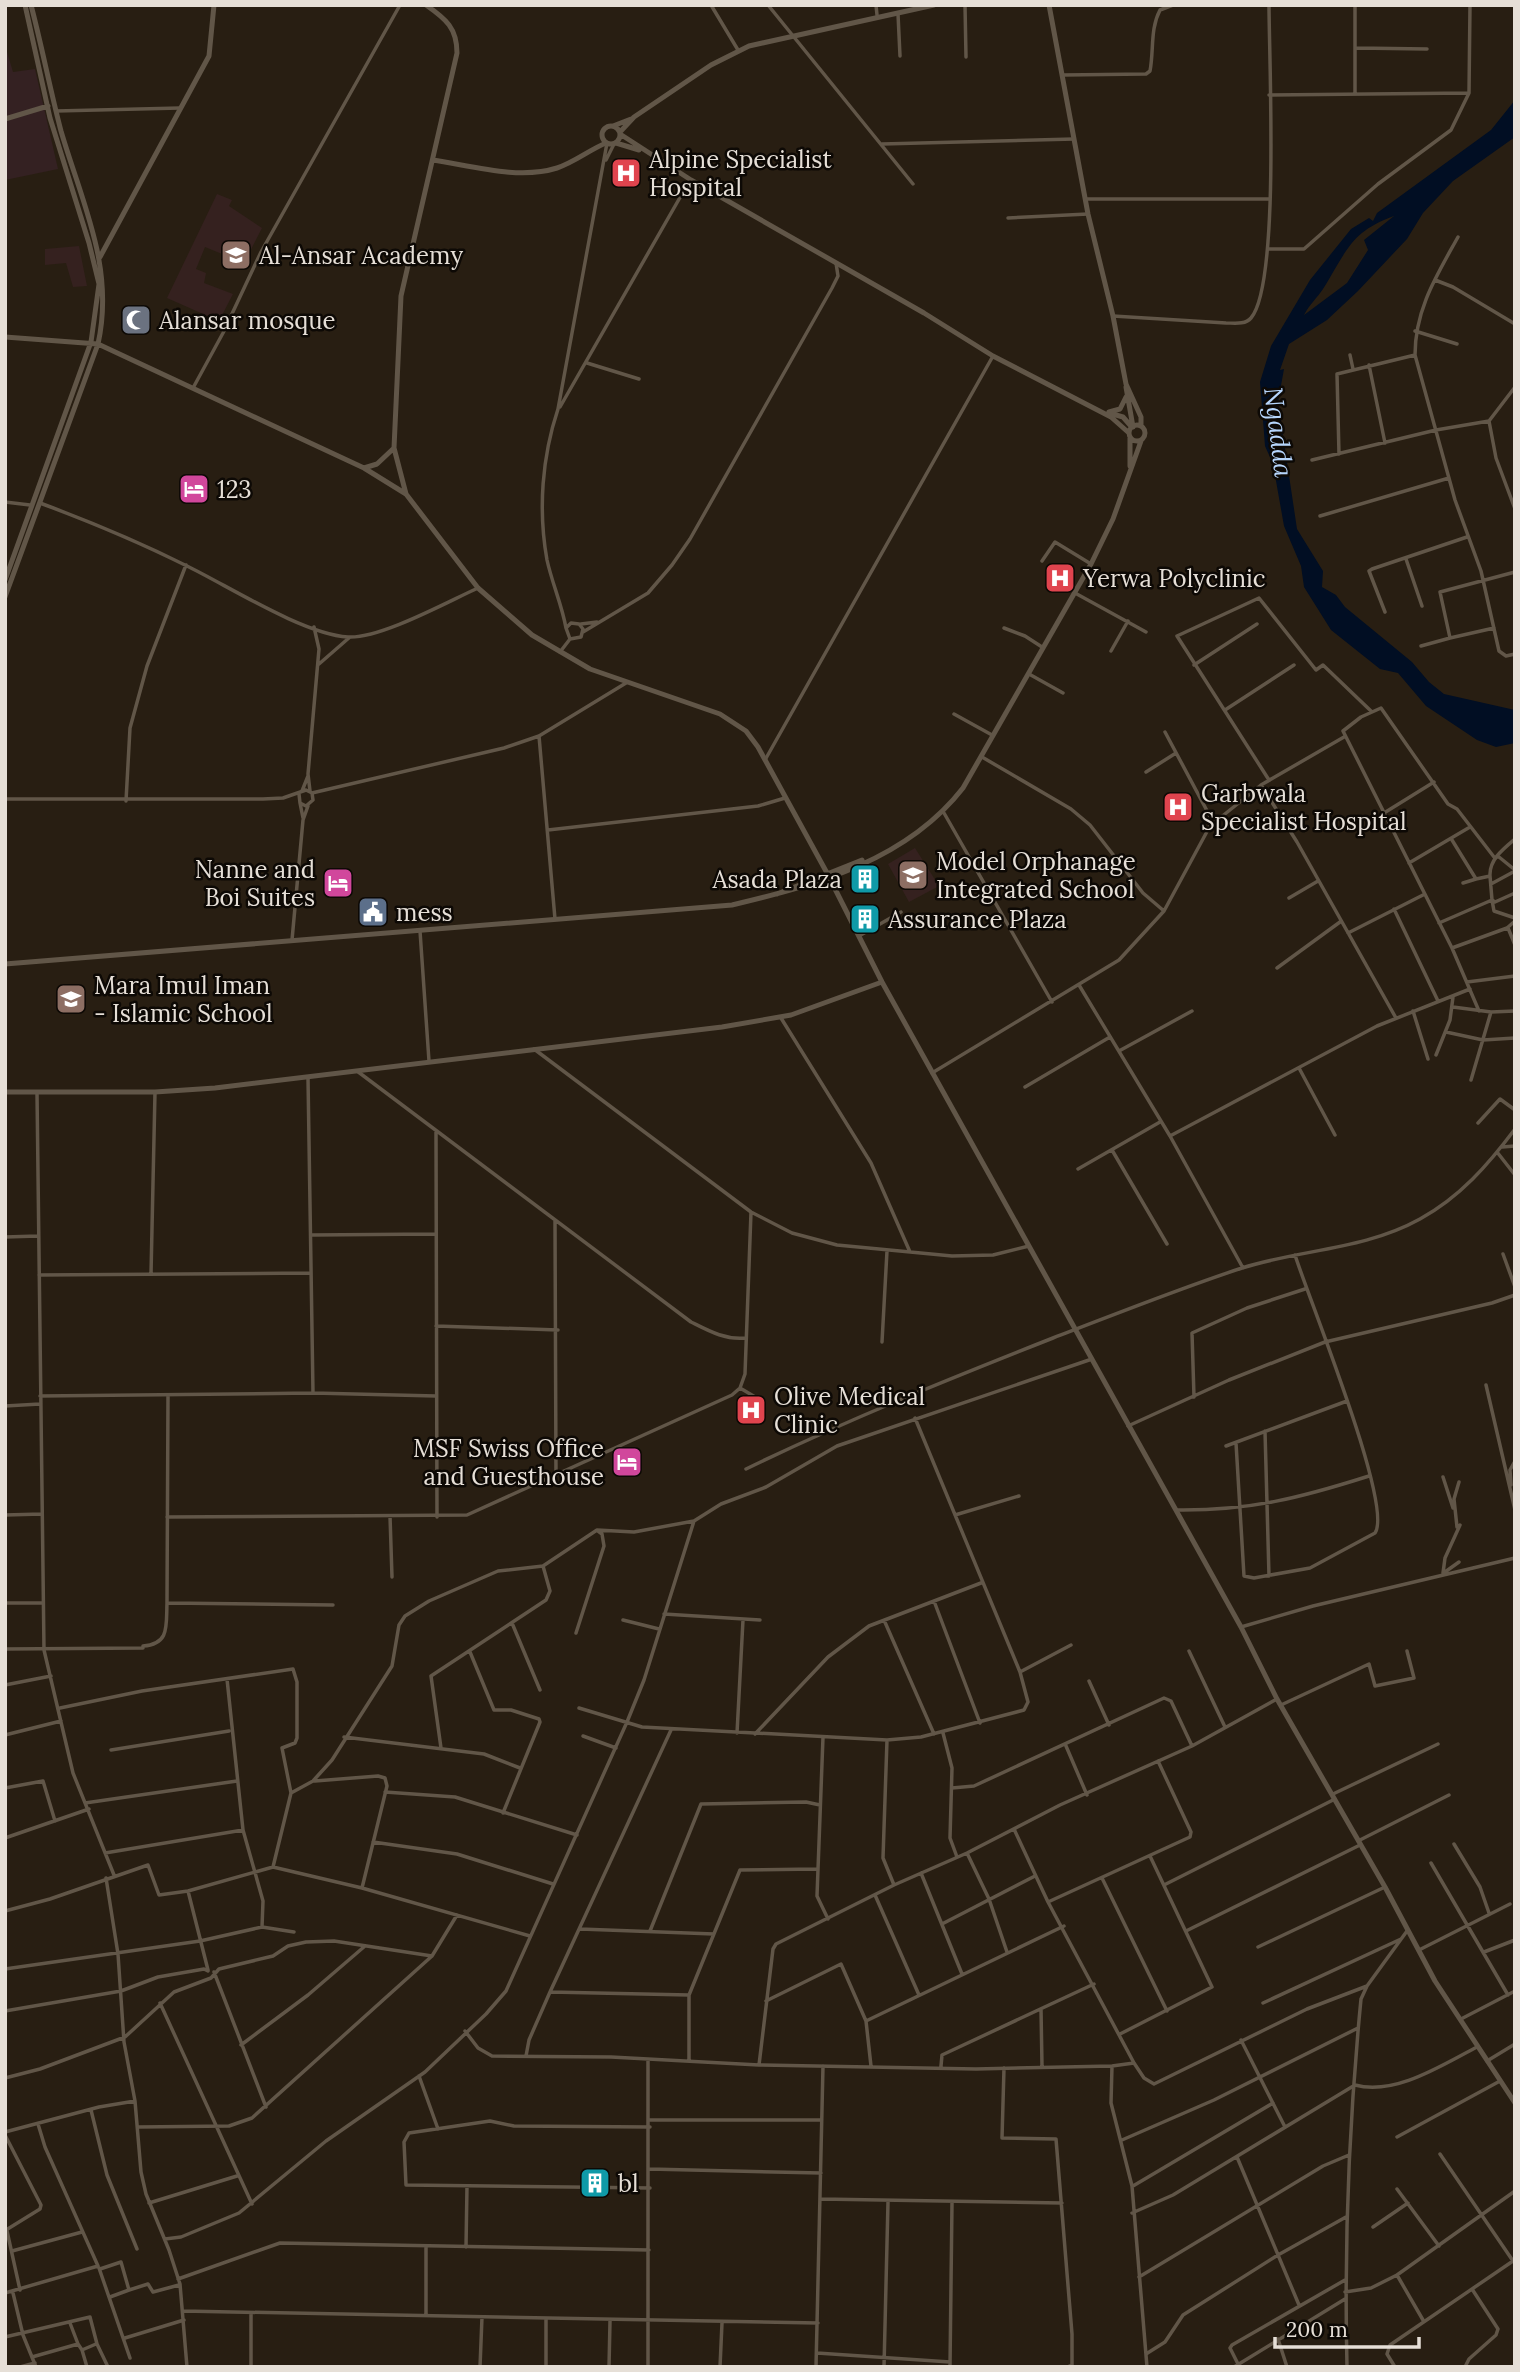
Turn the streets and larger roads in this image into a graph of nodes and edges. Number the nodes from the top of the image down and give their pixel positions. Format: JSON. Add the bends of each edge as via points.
{"nodes":[{"id":1,"x":25,"y":5,"type":"edge"},
{"id":2,"x":32,"y":5,"type":"edge"},
{"id":3,"x":214,"y":5,"type":"edge"},
{"id":4,"x":400,"y":5,"type":"edge"},
{"id":5,"x":426,"y":5,"type":"edge"},
{"id":6,"x":711,"y":5,"type":"edge"},
{"id":7,"x":768,"y":5,"type":"edge"},
{"id":8,"x":876,"y":5,"type":"edge"},
{"id":9,"x":934,"y":5,"type":"edge"},
{"id":10,"x":965,"y":5,"type":"edge"},
{"id":11,"x":1049,"y":5,"type":"edge"},
{"id":12,"x":1173,"y":5,"type":"edge"},
{"id":13,"x":1269,"y":5,"type":"edge"},
{"id":14,"x":1355,"y":5,"type":"edge"},
{"id":15,"x":1470,"y":5,"type":"edge"},
{"id":16,"x":898,"y":12,"type":"junction"},
{"id":17,"x":877,"y":16,"type":"junction"},
{"id":18,"x":791,"y":35,"type":"junction"},
{"id":19,"x":1355,"y":48,"type":"junction"},
{"id":20,"x":1427,"y":49,"type":"dead end"},
{"id":21,"x":738,"y":50,"type":"junction"},
{"id":22,"x":900,"y":56,"type":"dead end"},
{"id":23,"x":966,"y":57,"type":"dead end"},
{"id":24,"x":1061,"y":75,"type":"junction"},
{"id":25,"x":1355,"y":93,"type":"junction"},
{"id":26,"x":1469,"y":93,"type":"junction"},
{"id":27,"x":1269,"y":94,"type":"junction"},
{"id":28,"x":48,"y":106,"type":"junction"},
{"id":29,"x":182,"y":108,"type":"junction"},
{"id":30,"x":57,"y":111,"type":"junction"},
{"id":31,"x":634,"y":117,"type":"junction"},
{"id":32,"x":5,"y":119,"type":"edge"},
{"id":33,"x":613,"y":126,"type":"junction"},
{"id":34,"x":601,"y":133,"type":"junction"},
{"id":35,"x":620,"y":133,"type":"junction"},
{"id":36,"x":1074,"y":139,"type":"junction"},
{"id":37,"x":611,"y":143,"type":"junction"},
{"id":38,"x":882,"y":144,"type":"junction"},
{"id":39,"x":591,"y":149,"type":"junction"},
{"id":40,"x":645,"y":152,"type":"junction"},
{"id":41,"x":433,"y":160,"type":"junction"},
{"id":42,"x":691,"y":180,"type":"junction"},
{"id":43,"x":913,"y":184,"type":"dead end"},
{"id":44,"x":1086,"y":198,"type":"junction"},
{"id":45,"x":1270,"y":199,"type":"junction"},
{"id":46,"x":1088,"y":214,"type":"junction"},
{"id":47,"x":1007,"y":218,"type":"dead end"},
{"id":48,"x":1458,"y":237,"type":"dead end"},
{"id":49,"x":1269,"y":249,"type":"junction"},
{"id":50,"x":100,"y":257,"type":"junction"},
{"id":51,"x":836,"y":263,"type":"junction"},
{"id":52,"x":849,"y":270,"type":"junction"},
{"id":53,"x":838,"y":276,"type":"junction"},
{"id":54,"x":1435,"y":279,"type":"junction"},
{"id":55,"x":1113,"y":316,"type":"junction"},
{"id":56,"x":1515,"y":324,"type":"edge"},
{"id":57,"x":1415,"y":331,"type":"junction"},
{"id":58,"x":5,"y":337,"type":"edge"},
{"id":59,"x":95,"y":343,"type":"junction"},
{"id":60,"x":1457,"y":344,"type":"dead end"},
{"id":61,"x":1350,"y":355,"type":"dead end"},
{"id":62,"x":1415,"y":355,"type":"junction"},
{"id":63,"x":993,"y":356,"type":"junction"},
{"id":64,"x":587,"y":363,"type":"junction"},
{"id":65,"x":1369,"y":365,"type":"junction"},
{"id":66,"x":1353,"y":369,"type":"junction"},
{"id":67,"x":639,"y":379,"type":"dead end"},
{"id":68,"x":1126,"y":384,"type":"junction"},
{"id":69,"x":1515,"y":387,"type":"edge"},
{"id":70,"x":192,"y":390,"type":"junction"},
{"id":71,"x":1126,"y":397,"type":"junction"},
{"id":72,"x":558,"y":409,"type":"junction"},
{"id":73,"x":1099,"y":412,"type":"junction"},
{"id":74,"x":1108,"y":412,"type":"junction"},
{"id":75,"x":1489,"y":421,"type":"junction"},
{"id":76,"x":1141,"y":426,"type":"junction"},
{"id":77,"x":1436,"y":430,"type":"junction"},
{"id":78,"x":1131,"y":431,"type":"junction"},
{"id":79,"x":1141,"y":440,"type":"junction"},
{"id":80,"x":1385,"y":443,"type":"junction"},
{"id":81,"x":394,"y":448,"type":"junction"},
{"id":82,"x":1339,"y":454,"type":"junction"},
{"id":83,"x":1312,"y":460,"type":"dead end"},
{"id":84,"x":364,"y":468,"type":"junction"},
{"id":85,"x":1130,"y":472,"type":"junction"},
{"id":86,"x":1449,"y":478,"type":"junction"},
{"id":87,"x":406,"y":494,"type":"junction"},
{"id":88,"x":5,"y":502,"type":"edge"},
{"id":89,"x":40,"y":503,"type":"junction"},
{"id":90,"x":30,"y":505,"type":"junction"},
{"id":91,"x":1515,"y":509,"type":"edge"},
{"id":92,"x":1320,"y":516,"type":"dead end"},
{"id":93,"x":1467,"y":537,"type":"junction"},
{"id":94,"x":1406,"y":559,"type":"junction"},
{"id":95,"x":1042,"y":561,"type":"dead end"},
{"id":96,"x":1091,"y":564,"type":"junction"},
{"id":97,"x":186,"y":565,"type":"junction"},
{"id":98,"x":1515,"y":572,"type":"edge"},
{"id":99,"x":5,"y":580,"type":"edge"},
{"id":100,"x":1483,"y":580,"type":"junction"},
{"id":101,"x":478,"y":589,"type":"junction"},
{"id":102,"x":1075,"y":593,"type":"junction"},
{"id":103,"x":5,"y":597,"type":"edge"},
{"id":104,"x":1422,"y":606,"type":"dead end"},
{"id":105,"x":564,"y":612,"type":"junction"},
{"id":106,"x":1385,"y":612,"type":"dead end"},
{"id":107,"x":1128,"y":621,"type":"junction"},
{"id":108,"x":600,"y":622,"type":"junction"},
{"id":109,"x":577,"y":623,"type":"junction"},
{"id":110,"x":1257,"y":624,"type":"dead end"},
{"id":111,"x":314,"y":628,"type":"junction"},
{"id":112,"x":566,"y":628,"type":"junction"},
{"id":113,"x":1004,"y":628,"type":"dead end"},
{"id":114,"x":1494,"y":628,"type":"junction"},
{"id":115,"x":583,"y":632,"type":"junction"},
{"id":116,"x":1146,"y":632,"type":"dead end"},
{"id":117,"x":350,"y":637,"type":"junction"},
{"id":118,"x":1450,"y":638,"type":"junction"},
{"id":119,"x":570,"y":639,"type":"junction"},
{"id":120,"x":1421,"y":646,"type":"dead end"},
{"id":121,"x":1044,"y":649,"type":"junction"},
{"id":122,"x":1111,"y":651,"type":"dead end"},
{"id":123,"x":559,"y":653,"type":"junction"},
{"id":124,"x":1515,"y":654,"type":"edge"},
{"id":125,"x":1194,"y":665,"type":"junction"},
{"id":126,"x":1294,"y":665,"type":"dead end"},
{"id":127,"x":318,"y":666,"type":"junction"},
{"id":128,"x":1029,"y":674,"type":"junction"},
{"id":129,"x":626,"y":683,"type":"junction"},
{"id":130,"x":1063,"y":693,"type":"dead end"},
{"id":131,"x":1225,"y":710,"type":"junction"},
{"id":132,"x":1371,"y":711,"type":"junction"},
{"id":133,"x":954,"y":714,"type":"dead end"},
{"id":134,"x":1166,"y":732,"type":"dead end"},
{"id":135,"x":539,"y":736,"type":"junction"},
{"id":136,"x":994,"y":736,"type":"junction"},
{"id":137,"x":1345,"y":737,"type":"junction"},
{"id":138,"x":1176,"y":753,"type":"junction"},
{"id":139,"x":982,"y":757,"type":"junction"},
{"id":140,"x":765,"y":760,"type":"junction"},
{"id":141,"x":1146,"y":772,"type":"dead end"},
{"id":142,"x":308,"y":774,"type":"junction"},
{"id":143,"x":1269,"y":780,"type":"junction"},
{"id":144,"x":1434,"y":782,"type":"junction"},
{"id":145,"x":1261,"y":785,"type":"junction"},
{"id":146,"x":327,"y":791,"type":"junction"},
{"id":147,"x":300,"y":792,"type":"junction"},
{"id":148,"x":311,"y":792,"type":"junction"},
{"id":149,"x":284,"y":798,"type":"junction"},
{"id":150,"x":785,"y":798,"type":"junction"},
{"id":151,"x":5,"y":799,"type":"edge"},
{"id":152,"x":313,"y":800,"type":"junction"},
{"id":153,"x":125,"y":801,"type":"junction"},
{"id":154,"x":299,"y":802,"type":"junction"},
{"id":155,"x":309,"y":804,"type":"junction"},
{"id":156,"x":944,"y":813,"type":"junction"},
{"id":157,"x":1384,"y":813,"type":"junction"},
{"id":158,"x":303,"y":820,"type":"junction"},
{"id":159,"x":1213,"y":822,"type":"junction"},
{"id":160,"x":1470,"y":827,"type":"junction"},
{"id":161,"x":548,"y":830,"type":"junction"},
{"id":162,"x":1515,"y":839,"type":"edge"},
{"id":163,"x":1452,"y":840,"type":"junction"},
{"id":164,"x":1499,"y":856,"type":"junction"},
{"id":165,"x":1408,"y":863,"type":"junction"},
{"id":166,"x":1515,"y":871,"type":"edge"},
{"id":167,"x":828,"y":876,"type":"junction"},
{"id":168,"x":1490,"y":876,"type":"junction"},
{"id":169,"x":1476,"y":879,"type":"junction"},
{"id":170,"x":1318,"y":881,"type":"junction"},
{"id":171,"x":1463,"y":883,"type":"dead end"},
{"id":172,"x":1491,"y":884,"type":"junction"},
{"id":173,"x":1515,"y":894,"type":"edge"},
{"id":174,"x":1423,"y":895,"type":"junction"},
{"id":175,"x":1289,"y":898,"type":"dead end"},
{"id":176,"x":1492,"y":900,"type":"junction"},
{"id":177,"x":1394,"y":909,"type":"junction"},
{"id":178,"x":1164,"y":911,"type":"junction"},
{"id":179,"x":901,"y":912,"type":"dead end"},
{"id":180,"x":1515,"y":919,"type":"edge"},
{"id":181,"x":555,"y":920,"type":"junction"},
{"id":182,"x":1341,"y":922,"type":"junction"},
{"id":183,"x":1439,"y":923,"type":"junction"},
{"id":184,"x":1507,"y":928,"type":"junction"},
{"id":185,"x":421,"y":931,"type":"junction"},
{"id":186,"x":1348,"y":933,"type":"junction"},
{"id":187,"x":859,"y":936,"type":"junction"},
{"id":188,"x":292,"y":942,"type":"junction"},
{"id":189,"x":1515,"y":945,"type":"edge"},
{"id":190,"x":1452,"y":948,"type":"junction"},
{"id":191,"x":5,"y":964,"type":"edge"},
{"id":192,"x":1277,"y":968,"type":"dead end"},
{"id":193,"x":1515,"y":976,"type":"edge"},
{"id":194,"x":882,"y":982,"type":"junction"},
{"id":195,"x":1468,"y":982,"type":"junction"},
{"id":196,"x":1079,"y":985,"type":"junction"},
{"id":197,"x":1470,"y":989,"type":"junction"},
{"id":198,"x":1453,"y":997,"type":"junction"},
{"id":199,"x":1052,"y":1002,"type":"junction"},
{"id":200,"x":1438,"y":1002,"type":"junction"},
{"id":201,"x":1453,"y":1007,"type":"junction"},
{"id":202,"x":1413,"y":1011,"type":"junction"},
{"id":203,"x":1479,"y":1011,"type":"junction"},
{"id":204,"x":1515,"y":1011,"type":"edge"},
{"id":205,"x":1192,"y":1012,"type":"dead end"},
{"id":206,"x":1491,"y":1012,"type":"junction"},
{"id":207,"x":781,"y":1018,"type":"junction"},
{"id":208,"x":1396,"y":1018,"type":"junction"},
{"id":209,"x":1446,"y":1032,"type":"junction"},
{"id":210,"x":1110,"y":1037,"type":"junction"},
{"id":211,"x":1515,"y":1038,"type":"edge"},
{"id":212,"x":1483,"y":1040,"type":"junction"},
{"id":213,"x":534,"y":1049,"type":"junction"},
{"id":214,"x":1119,"y":1051,"type":"junction"},
{"id":215,"x":1436,"y":1055,"type":"dead end"},
{"id":216,"x":1429,"y":1059,"type":"dead end"},
{"id":217,"x":429,"y":1061,"type":"junction"},
{"id":218,"x":1299,"y":1068,"type":"junction"},
{"id":219,"x":356,"y":1070,"type":"junction"},
{"id":220,"x":932,"y":1073,"type":"junction"},
{"id":221,"x":308,"y":1076,"type":"junction"},
{"id":222,"x":1471,"y":1080,"type":"dead end"},
{"id":223,"x":1025,"y":1087,"type":"dead end"},
{"id":224,"x":5,"y":1092,"type":"edge"},
{"id":225,"x":155,"y":1092,"type":"junction"},
{"id":226,"x":37,"y":1093,"type":"junction"},
{"id":227,"x":1515,"y":1110,"type":"edge"},
{"id":228,"x":1160,"y":1122,"type":"junction"},
{"id":229,"x":1478,"y":1123,"type":"dead end"},
{"id":230,"x":1515,"y":1129,"type":"edge"},
{"id":231,"x":436,"y":1132,"type":"junction"},
{"id":232,"x":1335,"y":1135,"type":"dead end"},
{"id":233,"x":1170,"y":1136,"type":"junction"},
{"id":234,"x":1515,"y":1146,"type":"edge"},
{"id":235,"x":1502,"y":1147,"type":"junction"},
{"id":236,"x":1112,"y":1150,"type":"junction"},
{"id":237,"x":1497,"y":1152,"type":"junction"},
{"id":238,"x":1078,"y":1169,"type":"dead end"},
{"id":239,"x":1515,"y":1175,"type":"edge"},
{"id":240,"x":751,"y":1212,"type":"junction"},
{"id":241,"x":555,"y":1221,"type":"junction"},
{"id":242,"x":435,"y":1234,"type":"junction"},
{"id":243,"x":312,"y":1235,"type":"junction"},
{"id":244,"x":39,"y":1236,"type":"junction"},
{"id":245,"x":5,"y":1237,"type":"edge"},
{"id":246,"x":1167,"y":1244,"type":"dead end"},
{"id":247,"x":1029,"y":1246,"type":"junction"},
{"id":248,"x":887,"y":1251,"type":"junction"},
{"id":249,"x":910,"y":1252,"type":"junction"},
{"id":250,"x":1503,"y":1254,"type":"dead end"},
{"id":251,"x":1295,"y":1255,"type":"junction"},
{"id":252,"x":1243,"y":1268,"type":"junction"},
{"id":253,"x":311,"y":1273,"type":"junction"},
{"id":254,"x":150,"y":1274,"type":"junction"},
{"id":255,"x":39,"y":1275,"type":"junction"},
{"id":256,"x":1515,"y":1287,"type":"edge"},
{"id":257,"x":1306,"y":1289,"type":"junction"},
{"id":258,"x":1515,"y":1295,"type":"edge"},
{"id":259,"x":436,"y":1326,"type":"junction"},
{"id":260,"x":1076,"y":1329,"type":"junction"},
{"id":261,"x":558,"y":1330,"type":"junction"},
{"id":262,"x":746,"y":1338,"type":"junction"},
{"id":263,"x":882,"y":1342,"type":"dead end"},
{"id":264,"x":1325,"y":1342,"type":"junction"},
{"id":265,"x":1092,"y":1359,"type":"junction"},
{"id":266,"x":1486,"y":1385,"type":"dead end"},
{"id":267,"x":740,"y":1388,"type":"junction"},
{"id":268,"x":313,"y":1393,"type":"junction"},
{"id":269,"x":40,"y":1396,"type":"junction"},
{"id":270,"x":168,"y":1396,"type":"junction"},
{"id":271,"x":436,"y":1396,"type":"junction"},
{"id":272,"x":1194,"y":1397,"type":"junction"},
{"id":273,"x":762,"y":1401,"type":"dead end"},
{"id":274,"x":1347,"y":1401,"type":"junction"},
{"id":275,"x":40,"y":1404,"type":"junction"},
{"id":276,"x":5,"y":1406,"type":"edge"},
{"id":277,"x":915,"y":1418,"type":"junction"},
{"id":278,"x":1128,"y":1426,"type":"junction"},
{"id":279,"x":1265,"y":1431,"type":"junction"},
{"id":280,"x":1236,"y":1443,"type":"junction"},
{"id":281,"x":1226,"y":1446,"type":"dead end"},
{"id":282,"x":1515,"y":1461,"type":"edge"},
{"id":283,"x":746,"y":1469,"type":"dead end"},
{"id":284,"x":556,"y":1476,"type":"junction"},
{"id":285,"x":1370,"y":1476,"type":"junction"},
{"id":286,"x":1443,"y":1477,"type":"dead end"},
{"id":287,"x":1459,"y":1482,"type":"dead end"},
{"id":288,"x":1511,"y":1494,"type":"junction"},
{"id":289,"x":1019,"y":1496,"type":"dead end"},
{"id":290,"x":1267,"y":1505,"type":"junction"},
{"id":291,"x":1176,"y":1510,"type":"junction"},
{"id":292,"x":1238,"y":1510,"type":"junction"},
{"id":293,"x":1515,"y":1510,"type":"edge"},
{"id":294,"x":1455,"y":1513,"type":"junction"},
{"id":295,"x":43,"y":1514,"type":"junction"},
{"id":296,"x":5,"y":1515,"type":"edge"},
{"id":297,"x":955,"y":1515,"type":"junction"},
{"id":298,"x":390,"y":1516,"type":"junction"},
{"id":299,"x":167,"y":1517,"type":"junction"},
{"id":300,"x":437,"y":1517,"type":"junction"},
{"id":301,"x":694,"y":1521,"type":"junction"},
{"id":302,"x":597,"y":1530,"type":"junction"},
{"id":303,"x":1515,"y":1558,"type":"edge"},
{"id":304,"x":1459,"y":1562,"type":"dead end"},
{"id":305,"x":543,"y":1566,"type":"junction"},
{"id":306,"x":1443,"y":1573,"type":"junction"},
{"id":307,"x":1269,"y":1576,"type":"junction"},
{"id":308,"x":392,"y":1577,"type":"dead end"},
{"id":309,"x":982,"y":1583,"type":"junction"},
{"id":310,"x":934,"y":1601,"type":"junction"},
{"id":311,"x":5,"y":1603,"type":"edge"},
{"id":312,"x":43,"y":1603,"type":"junction"},
{"id":313,"x":167,"y":1603,"type":"junction"},
{"id":314,"x":333,"y":1605,"type":"dead end"},
{"id":315,"x":664,"y":1614,"type":"junction"},
{"id":316,"x":623,"y":1620,"type":"dead end"},
{"id":317,"x":743,"y":1620,"type":"junction"},
{"id":318,"x":760,"y":1620,"type":"dead end"},
{"id":319,"x":884,"y":1620,"type":"junction"},
{"id":320,"x":512,"y":1623,"type":"junction"},
{"id":321,"x":1241,"y":1627,"type":"junction"},
{"id":322,"x":659,"y":1629,"type":"junction"},
{"id":323,"x":576,"y":1633,"type":"dead end"},
{"id":324,"x":1071,"y":1645,"type":"dead end"},
{"id":325,"x":5,"y":1649,"type":"edge"},
{"id":326,"x":44,"y":1650,"type":"junction"},
{"id":327,"x":1407,"y":1650,"type":"dead end"},
{"id":328,"x":470,"y":1651,"type":"junction"},
{"id":329,"x":1189,"y":1651,"type":"dead end"},
{"id":330,"x":1020,"y":1672,"type":"junction"},
{"id":331,"x":51,"y":1676,"type":"junction"},
{"id":332,"x":227,"y":1679,"type":"junction"},
{"id":333,"x":1089,"y":1681,"type":"dead end"},
{"id":334,"x":5,"y":1685,"type":"edge"},
{"id":335,"x":540,"y":1690,"type":"dead end"},
{"id":336,"x":1277,"y":1699,"type":"junction"},
{"id":337,"x":1281,"y":1705,"type":"junction"},
{"id":338,"x":59,"y":1708,"type":"junction"},
{"id":339,"x":579,"y":1708,"type":"dead end"},
{"id":340,"x":61,"y":1721,"type":"junction"},
{"id":341,"x":627,"y":1722,"type":"junction"},
{"id":342,"x":980,"y":1723,"type":"junction"},
{"id":343,"x":1109,"y":1724,"type":"junction"},
{"id":344,"x":1226,"y":1727,"type":"junction"},
{"id":345,"x":671,"y":1730,"type":"junction"},
{"id":346,"x":230,"y":1731,"type":"junction"},
{"id":347,"x":943,"y":1732,"type":"junction"},
{"id":348,"x":737,"y":1733,"type":"junction"},
{"id":349,"x":755,"y":1734,"type":"junction"},
{"id":350,"x":934,"y":1734,"type":"junction"},
{"id":351,"x":5,"y":1735,"type":"edge"},
{"id":352,"x":583,"y":1736,"type":"dead end"},
{"id":353,"x":344,"y":1737,"type":"junction"},
{"id":354,"x":823,"y":1737,"type":"junction"},
{"id":355,"x":887,"y":1740,"type":"junction"},
{"id":356,"x":1438,"y":1744,"type":"dead end"},
{"id":357,"x":1066,"y":1746,"type":"junction"},
{"id":358,"x":1192,"y":1746,"type":"junction"},
{"id":359,"x":441,"y":1748,"type":"junction"},
{"id":360,"x":616,"y":1748,"type":"junction"},
{"id":361,"x":111,"y":1750,"type":"dead end"},
{"id":362,"x":1158,"y":1761,"type":"junction"},
{"id":363,"x":520,"y":1768,"type":"junction"},
{"id":364,"x":237,"y":1781,"type":"junction"},
{"id":365,"x":313,"y":1781,"type":"junction"},
{"id":366,"x":5,"y":1788,"type":"edge"},
{"id":367,"x":952,"y":1788,"type":"junction"},
{"id":368,"x":385,"y":1792,"type":"junction"},
{"id":369,"x":291,"y":1793,"type":"junction"},
{"id":370,"x":1087,"y":1795,"type":"junction"},
{"id":371,"x":1449,"y":1795,"type":"dead end"},
{"id":372,"x":1334,"y":1796,"type":"junction"},
{"id":373,"x":85,"y":1803,"type":"junction"},
{"id":374,"x":820,"y":1805,"type":"junction"},
{"id":375,"x":89,"y":1809,"type":"junction"},
{"id":376,"x":503,"y":1813,"type":"junction"},
{"id":377,"x":55,"y":1821,"type":"junction"},
{"id":378,"x":1014,"y":1829,"type":"junction"},
{"id":379,"x":243,"y":1830,"type":"junction"},
{"id":380,"x":577,"y":1835,"type":"junction"},
{"id":381,"x":5,"y":1838,"type":"edge"},
{"id":382,"x":373,"y":1842,"type":"junction"},
{"id":383,"x":1359,"y":1843,"type":"junction"},
{"id":384,"x":1454,"y":1844,"type":"dead end"},
{"id":385,"x":105,"y":1853,"type":"junction"},
{"id":386,"x":967,"y":1853,"type":"junction"},
{"id":387,"x":1150,"y":1856,"type":"junction"},
{"id":388,"x":957,"y":1858,"type":"junction"},
{"id":389,"x":1431,"y":1863,"type":"dead end"},
{"id":390,"x":273,"y":1867,"type":"junction"},
{"id":391,"x":817,"y":1870,"type":"junction"},
{"id":392,"x":252,"y":1872,"type":"junction"},
{"id":393,"x":921,"y":1873,"type":"junction"},
{"id":394,"x":114,"y":1875,"type":"junction"},
{"id":395,"x":1035,"y":1876,"type":"junction"},
{"id":396,"x":106,"y":1878,"type":"junction"},
{"id":397,"x":1102,"y":1878,"type":"junction"},
{"id":398,"x":553,"y":1884,"type":"junction"},
{"id":399,"x":894,"y":1885,"type":"junction"},
{"id":400,"x":1164,"y":1885,"type":"junction"},
{"id":401,"x":1385,"y":1887,"type":"junction"},
{"id":402,"x":362,"y":1888,"type":"junction"},
{"id":403,"x":188,"y":1891,"type":"junction"},
{"id":404,"x":875,"y":1895,"type":"junction"},
{"id":405,"x":989,"y":1899,"type":"junction"},
{"id":406,"x":1048,"y":1902,"type":"junction"},
{"id":407,"x":1510,"y":1904,"type":"dead end"},
{"id":408,"x":5,"y":1911,"type":"edge"},
{"id":409,"x":1489,"y":1913,"type":"junction"},
{"id":410,"x":457,"y":1915,"type":"junction"},
{"id":411,"x":828,"y":1919,"type":"junction"},
{"id":412,"x":942,"y":1924,"type":"junction"},
{"id":413,"x":1468,"y":1925,"type":"junction"},
{"id":414,"x":1064,"y":1926,"type":"junction"},
{"id":415,"x":262,"y":1927,"type":"junction"},
{"id":416,"x":580,"y":1929,"type":"junction"},
{"id":417,"x":1408,"y":1929,"type":"junction"},
{"id":418,"x":650,"y":1931,"type":"junction"},
{"id":419,"x":1186,"y":1931,"type":"junction"},
{"id":420,"x":294,"y":1932,"type":"dead end"},
{"id":421,"x":715,"y":1934,"type":"junction"},
{"id":422,"x":530,"y":1936,"type":"junction"},
{"id":423,"x":1402,"y":1939,"type":"junction"},
{"id":424,"x":1515,"y":1940,"type":"edge"},
{"id":425,"x":200,"y":1941,"type":"junction"},
{"id":426,"x":365,"y":1945,"type":"junction"},
{"id":427,"x":1258,"y":1947,"type":"dead end"},
{"id":428,"x":1419,"y":1950,"type":"junction"},
{"id":429,"x":1007,"y":1952,"type":"junction"},
{"id":430,"x":1484,"y":1952,"type":"junction"},
{"id":431,"x":118,"y":1954,"type":"junction"},
{"id":432,"x":432,"y":1956,"type":"junction"},
{"id":433,"x":5,"y":1969,"type":"edge"},
{"id":434,"x":208,"y":1971,"type":"junction"},
{"id":435,"x":214,"y":1972,"type":"junction"},
{"id":436,"x":962,"y":1974,"type":"junction"},
{"id":437,"x":211,"y":1978,"type":"junction"},
{"id":438,"x":1094,"y":1984,"type":"junction"},
{"id":439,"x":1367,"y":1986,"type":"junction"},
{"id":440,"x":121,"y":1991,"type":"junction"},
{"id":441,"x":1515,"y":1991,"type":"edge"},
{"id":442,"x":550,"y":1992,"type":"junction"},
{"id":443,"x":689,"y":1995,"type":"junction"},
{"id":444,"x":919,"y":1995,"type":"junction"},
{"id":445,"x":1508,"y":1995,"type":"junction"},
{"id":446,"x":766,"y":2001,"type":"junction"},
{"id":447,"x":160,"y":2003,"type":"junction"},
{"id":448,"x":1263,"y":2003,"type":"dead end"},
{"id":449,"x":1041,"y":2008,"type":"junction"},
{"id":450,"x":5,"y":2011,"type":"edge"},
{"id":451,"x":1167,"y":2011,"type":"junction"},
{"id":452,"x":1461,"y":2019,"type":"junction"},
{"id":453,"x":866,"y":2021,"type":"junction"},
{"id":454,"x":1359,"y":2028,"type":"junction"},
{"id":455,"x":465,"y":2031,"type":"junction"},
{"id":456,"x":1121,"y":2034,"type":"junction"},
{"id":457,"x":124,"y":2038,"type":"junction"},
{"id":458,"x":1241,"y":2040,"type":"junction"},
{"id":459,"x":1515,"y":2044,"type":"edge"},
{"id":460,"x":241,"y":2045,"type":"junction"},
{"id":461,"x":1477,"y":2047,"type":"junction"},
{"id":462,"x":526,"y":2056,"type":"junction"},
{"id":463,"x":648,"y":2059,"type":"junction"},
{"id":464,"x":689,"y":2061,"type":"junction"},
{"id":465,"x":1488,"y":2062,"type":"junction"},
{"id":466,"x":1134,"y":2063,"type":"junction"},
{"id":467,"x":759,"y":2065,"type":"junction"},
{"id":468,"x":823,"y":2066,"type":"junction"},
{"id":469,"x":871,"y":2066,"type":"junction"},
{"id":470,"x":941,"y":2066,"type":"junction"},
{"id":471,"x":1042,"y":2066,"type":"junction"},
{"id":472,"x":1112,"y":2066,"type":"junction"},
{"id":473,"x":1004,"y":2068,"type":"junction"},
{"id":474,"x":419,"y":2076,"type":"junction"},
{"id":475,"x":5,"y":2078,"type":"edge"},
{"id":476,"x":1259,"y":2078,"type":"junction"},
{"id":477,"x":1500,"y":2081,"type":"junction"},
{"id":478,"x":1354,"y":2085,"type":"junction"},
{"id":479,"x":135,"y":2101,"type":"junction"},
{"id":480,"x":1514,"y":2101,"type":"edge"},
{"id":481,"x":1273,"y":2104,"type":"junction"},
{"id":482,"x":265,"y":2106,"type":"junction"},
{"id":483,"x":91,"y":2110,"type":"junction"},
{"id":484,"x":650,"y":2120,"type":"junction"},
{"id":485,"x":820,"y":2120,"type":"junction"},
{"id":486,"x":38,"y":2124,"type":"junction"},
{"id":487,"x":217,"y":2124,"type":"junction"},
{"id":488,"x":138,"y":2127,"type":"junction"},
{"id":489,"x":650,"y":2127,"type":"junction"},
{"id":490,"x":1285,"y":2127,"type":"junction"},
{"id":491,"x":438,"y":2129,"type":"junction"},
{"id":492,"x":5,"y":2134,"type":"edge"},
{"id":493,"x":1397,"y":2137,"type":"dead end"},
{"id":494,"x":1122,"y":2140,"type":"junction"},
{"id":495,"x":1440,"y":2154,"type":"dead end"},
{"id":496,"x":1349,"y":2155,"type":"junction"},
{"id":497,"x":1237,"y":2157,"type":"junction"},
{"id":498,"x":649,"y":2169,"type":"junction"},
{"id":499,"x":821,"y":2172,"type":"junction"},
{"id":500,"x":238,"y":2176,"type":"junction"},
{"id":501,"x":467,"y":2186,"type":"junction"},
{"id":502,"x":1132,"y":2186,"type":"junction"},
{"id":503,"x":650,"y":2188,"type":"junction"},
{"id":504,"x":1397,"y":2189,"type":"dead end"},
{"id":505,"x":1515,"y":2191,"type":"edge"},
{"id":506,"x":820,"y":2199,"type":"junction"},
{"id":507,"x":888,"y":2202,"type":"junction"},
{"id":508,"x":149,"y":2203,"type":"junction"},
{"id":509,"x":952,"y":2203,"type":"junction"},
{"id":510,"x":1063,"y":2203,"type":"junction"},
{"id":511,"x":1408,"y":2203,"type":"junction"},
{"id":512,"x":252,"y":2204,"type":"junction"},
{"id":513,"x":1257,"y":2205,"type":"junction"},
{"id":514,"x":1132,"y":2213,"type":"junction"},
{"id":515,"x":1481,"y":2214,"type":"junction"},
{"id":516,"x":1347,"y":2217,"type":"junction"},
{"id":517,"x":1373,"y":2227,"type":"dead end"},
{"id":518,"x":6,"y":2230,"type":"edge"},
{"id":519,"x":82,"y":2231,"type":"junction"},
{"id":520,"x":165,"y":2239,"type":"junction"},
{"id":521,"x":426,"y":2246,"type":"junction"},
{"id":522,"x":1439,"y":2246,"type":"junction"},
{"id":523,"x":466,"y":2247,"type":"junction"},
{"id":524,"x":136,"y":2249,"type":"dead end"},
{"id":525,"x":649,"y":2250,"type":"junction"},
{"id":526,"x":12,"y":2251,"type":"junction"},
{"id":527,"x":1278,"y":2255,"type":"junction"},
{"id":528,"x":99,"y":2267,"type":"junction"},
{"id":529,"x":1397,"y":2275,"type":"junction"},
{"id":530,"x":1138,"y":2277,"type":"junction"},
{"id":531,"x":1345,"y":2280,"type":"junction"},
{"id":532,"x":179,"y":2282,"type":"junction"},
{"id":533,"x":1472,"y":2289,"type":"junction"},
{"id":534,"x":20,"y":2290,"type":"junction"},
{"id":535,"x":130,"y":2290,"type":"junction"},
{"id":536,"x":1345,"y":2292,"type":"junction"},
{"id":537,"x":5,"y":2293,"type":"edge"},
{"id":538,"x":13,"y":2293,"type":"junction"},
{"id":539,"x":110,"y":2297,"type":"junction"},
{"id":540,"x":1345,"y":2299,"type":"junction"},
{"id":541,"x":1299,"y":2305,"type":"junction"},
{"id":542,"x":183,"y":2311,"type":"junction"},
{"id":543,"x":251,"y":2313,"type":"junction"},
{"id":544,"x":426,"y":2315,"type":"junction"},
{"id":545,"x":482,"y":2317,"type":"junction"},
{"id":546,"x":546,"y":2318,"type":"junction"},
{"id":547,"x":184,"y":2320,"type":"junction"},
{"id":548,"x":1423,"y":2320,"type":"junction"},
{"id":549,"x":610,"y":2321,"type":"junction"},
{"id":550,"x":649,"y":2321,"type":"junction"},
{"id":551,"x":722,"y":2322,"type":"junction"},
{"id":552,"x":70,"y":2323,"type":"junction"},
{"id":553,"x":818,"y":2323,"type":"junction"},
{"id":554,"x":23,"y":2334,"type":"junction"},
{"id":555,"x":5,"y":2337,"type":"edge"},
{"id":556,"x":125,"y":2338,"type":"junction"},
{"id":557,"x":1278,"y":2339,"type":"junction"},
{"id":558,"x":78,"y":2344,"type":"junction"},
{"id":559,"x":97,"y":2344,"type":"junction"},
{"id":560,"x":82,"y":2350,"type":"junction"},
{"id":561,"x":817,"y":2353,"type":"junction"},
{"id":562,"x":1146,"y":2354,"type":"junction"},
{"id":563,"x":32,"y":2357,"type":"junction"},
{"id":564,"x":130,"y":2358,"type":"dead end"},
{"id":565,"x":884,"y":2358,"type":"junction"},
{"id":566,"x":950,"y":2364,"type":"edge"},
{"id":567,"x":35,"y":2365,"type":"edge"},
{"id":568,"x":1236,"y":2365,"type":"edge"},
{"id":569,"x":20,"y":2367,"type":"edge"},
{"id":570,"x":87,"y":2367,"type":"edge"},
{"id":571,"x":108,"y":2367,"type":"edge"},
{"id":572,"x":187,"y":2367,"type":"edge"},
{"id":573,"x":251,"y":2367,"type":"edge"},
{"id":574,"x":480,"y":2367,"type":"edge"},
{"id":575,"x":545,"y":2367,"type":"edge"},
{"id":576,"x":609,"y":2367,"type":"edge"},
{"id":577,"x":648,"y":2367,"type":"edge"},
{"id":578,"x":720,"y":2367,"type":"edge"},
{"id":579,"x":816,"y":2367,"type":"edge"},
{"id":580,"x":884,"y":2367,"type":"edge"},
{"id":581,"x":1068,"y":2367,"type":"edge"},
{"id":582,"x":1147,"y":2367,"type":"edge"},
{"id":583,"x":1287,"y":2367,"type":"edge"},
{"id":584,"x":1347,"y":2367,"type":"edge"},
{"id":585,"x":1395,"y":2367,"type":"edge"},
{"id":586,"x":1465,"y":2367,"type":"edge"}],
"edges":[{"from":1,"to":28,"type":"street"},
{"from":2,"to":30,"type":"street"},
{"from":3,"to":29,"type":"street","via":[[209,56]]},
{"from":4,"to":70,"type":"street","via":[[255,262]]},
{"from":5,"to":41,"type":"street","via":[[452,26],[457,38]]},
{"from":6,"to":21,"type":"street"},
{"from":7,"to":18,"type":"street"},
{"from":8,"to":17,"type":"street"},
{"from":9,"to":16,"type":"street"},
{"from":10,"to":23,"type":"street"},
{"from":11,"to":24,"type":"street"},
{"from":12,"to":24,"type":"street","via":[[1160,10],[1154,21],[1152,62],[1146,74]]},
{"from":13,"to":27,"type":"street"},
{"from":14,"to":19,"type":"street"},
{"from":15,"to":26,"type":"street"},
{"from":16,"to":17,"type":"street"},
{"from":16,"to":22,"type":"street"},
{"from":17,"to":18,"type":"street"},
{"from":18,"to":21,"type":"street"},
{"from":18,"to":38,"type":"street"},
{"from":19,"to":20,"type":"street"},
{"from":19,"to":25,"type":"street"},
{"from":21,"to":31,"type":"street"},
{"from":24,"to":36,"type":"street"},
{"from":25,"to":26,"type":"street"},
{"from":25,"to":27,"type":"street"},
{"from":26,"to":49,"type":"street","via":[[1451,130],[1378,184],[1311,244],[1295,251]]},
{"from":27,"to":45,"type":"street"},
{"from":28,"to":32,"type":"street"},
{"from":28,"to":59,"type":"street","via":[[99,284]]},
{"from":29,"to":30,"type":"street"},
{"from":29,"to":50,"type":"street"},
{"from":30,"to":50,"type":"street"},
{"from":31,"to":33,"type":"street"},
{"from":31,"to":35,"type":"street"},
{"from":33,"to":34,"type":"street"},
{"from":33,"to":35,"type":"street"},
{"from":34,"to":37,"type":"street"},
{"from":34,"to":39,"type":"street"},
{"from":35,"to":37,"type":"street"},
{"from":35,"to":40,"type":"street"},
{"from":36,"to":38,"type":"street"},
{"from":36,"to":44,"type":"street"},
{"from":37,"to":39,"type":"street"},
{"from":37,"to":40,"type":"street"},
{"from":37,"to":72,"type":"street"},
{"from":38,"to":43,"type":"street"},
{"from":39,"to":41,"type":"street","via":[[570,163],[542,172]]},
{"from":40,"to":42,"type":"street"},
{"from":41,"to":81,"type":"street","via":[[401,296]]},
{"from":42,"to":51,"type":"street"},
{"from":42,"to":64,"type":"street"},
{"from":44,"to":45,"type":"street"},
{"from":44,"to":46,"type":"street"},
{"from":45,"to":49,"type":"street"},
{"from":46,"to":47,"type":"street"},
{"from":46,"to":55,"type":"street"},
{"from":48,"to":54,"type":"street"},
{"from":49,"to":55,"type":"street","via":[[1262,296],[1248,321]]},
{"from":50,"to":59,"type":"street","via":[[105,301]]},
{"from":51,"to":52,"type":"street"},
{"from":51,"to":53,"type":"street"},
{"from":52,"to":53,"type":"street"},
{"from":52,"to":63,"type":"street"},
{"from":53,"to":108,"type":"street","via":[[690,539],[648,593]]},
{"from":54,"to":56,"type":"street"},
{"from":54,"to":57,"type":"street"},
{"from":55,"to":68,"type":"street"},
{"from":57,"to":60,"type":"street"},
{"from":57,"to":62,"type":"street"},
{"from":58,"to":59,"type":"street"},
{"from":59,"to":70,"type":"street"},
{"from":59,"to":89,"type":"street"},
{"from":59,"to":90,"type":"street"},
{"from":61,"to":66,"type":"street"},
{"from":62,"to":65,"type":"street"},
{"from":62,"to":77,"type":"street"},
{"from":63,"to":73,"type":"street"},
{"from":63,"to":140,"type":"street"},
{"from":64,"to":67,"type":"street"},
{"from":64,"to":72,"type":"street"},
{"from":65,"to":66,"type":"street"},
{"from":65,"to":80,"type":"street"},
{"from":66,"to":82,"type":"street","via":[[1336,376]]},
{"from":68,"to":71,"type":"street"},
{"from":68,"to":76,"type":"street"},
{"from":69,"to":75,"type":"street"},
{"from":70,"to":84,"type":"street"},
{"from":71,"to":74,"type":"street","via":[[1120,409]]},
{"from":71,"to":78,"type":"street"},
{"from":72,"to":105,"type":"street","via":[[547,443],[542,510],[548,563]]},
{"from":73,"to":74,"type":"street"},
{"from":73,"to":78,"type":"street"},
{"from":74,"to":78,"type":"street","via":[[1128,421]]},
{"from":75,"to":77,"type":"street"},
{"from":75,"to":91,"type":"street","via":[[1496,458]]},
{"from":76,"to":78,"type":"street"},
{"from":76,"to":79,"type":"street","via":[[1145,433]]},
{"from":77,"to":80,"type":"street"},
{"from":77,"to":86,"type":"street"},
{"from":78,"to":79,"type":"street"},
{"from":78,"to":85,"type":"street"},
{"from":79,"to":85,"type":"street"},
{"from":80,"to":82,"type":"street"},
{"from":81,"to":84,"type":"street","via":[[377,464]]},
{"from":81,"to":87,"type":"street"},
{"from":82,"to":83,"type":"street"},
{"from":84,"to":87,"type":"street"},
{"from":85,"to":96,"type":"street"},
{"from":86,"to":92,"type":"street"},
{"from":86,"to":93,"type":"street"},
{"from":87,"to":101,"type":"street"},
{"from":88,"to":90,"type":"street"},
{"from":89,"to":97,"type":"street"},
{"from":89,"to":103,"type":"street"},
{"from":90,"to":99,"type":"street"},
{"from":93,"to":94,"type":"street"},
{"from":93,"to":100,"type":"street"},
{"from":94,"to":104,"type":"street"},
{"from":94,"to":106,"type":"street","via":[[1369,571]]},
{"from":95,"to":96,"type":"street","via":[[1055,542]]},
{"from":96,"to":102,"type":"street"},
{"from":97,"to":111,"type":"street"},
{"from":97,"to":153,"type":"street","via":[[130,728]]},
{"from":98,"to":100,"type":"street"},
{"from":100,"to":114,"type":"street"},
{"from":100,"to":118,"type":"street","via":[[1440,592]]},
{"from":101,"to":117,"type":"street","via":[[374,633]]},
{"from":101,"to":123,"type":"street"},
{"from":102,"to":107,"type":"street"},
{"from":102,"to":121,"type":"street"},
{"from":105,"to":109,"type":"street"},
{"from":105,"to":112,"type":"street"},
{"from":107,"to":116,"type":"street"},
{"from":107,"to":122,"type":"street"},
{"from":108,"to":109,"type":"street"},
{"from":108,"to":115,"type":"street"},
{"from":109,"to":112,"type":"street"},
{"from":109,"to":115,"type":"street"},
{"from":110,"to":125,"type":"street"},
{"from":111,"to":117,"type":"street"},
{"from":111,"to":127,"type":"street"},
{"from":112,"to":119,"type":"street"},
{"from":113,"to":121,"type":"street"},
{"from":114,"to":118,"type":"street"},
{"from":114,"to":124,"type":"street","via":[[1501,655]]},
{"from":115,"to":119,"type":"street","via":[[578,639]]},
{"from":117,"to":127,"type":"street"},
{"from":118,"to":120,"type":"street"},
{"from":119,"to":123,"type":"street"},
{"from":121,"to":128,"type":"street"},
{"from":123,"to":129,"type":"street"},
{"from":125,"to":131,"type":"street"},
{"from":125,"to":132,"type":"street","via":[[1177,636],[1259,597],[1316,670],[1323,665]]},
{"from":126,"to":131,"type":"street"},
{"from":127,"to":142,"type":"street"},
{"from":128,"to":130,"type":"street"},
{"from":128,"to":136,"type":"street"},
{"from":129,"to":135,"type":"street"},
{"from":129,"to":140,"type":"street","via":[[731,720],[746,731]]},
{"from":131,"to":143,"type":"street"},
{"from":132,"to":137,"type":"street","via":[[1343,731]]},
{"from":132,"to":144,"type":"street","via":[[1381,708]]},
{"from":133,"to":136,"type":"street"},
{"from":134,"to":138,"type":"street"},
{"from":135,"to":146,"type":"street"},
{"from":135,"to":161,"type":"street"},
{"from":136,"to":139,"type":"street"},
{"from":137,"to":143,"type":"street"},
{"from":137,"to":157,"type":"street"},
{"from":138,"to":141,"type":"street"},
{"from":138,"to":159,"type":"street"},
{"from":139,"to":156,"type":"street"},
{"from":139,"to":178,"type":"street","via":[[1090,825],[1143,893]]},
{"from":140,"to":150,"type":"street"},
{"from":142,"to":147,"type":"street"},
{"from":142,"to":148,"type":"street"},
{"from":143,"to":145,"type":"street"},
{"from":144,"to":157,"type":"street"},
{"from":144,"to":160,"type":"street"},
{"from":145,"to":159,"type":"street"},
{"from":145,"to":170,"type":"street"},
{"from":146,"to":148,"type":"street"},
{"from":146,"to":152,"type":"street"},
{"from":147,"to":148,"type":"street"},
{"from":147,"to":149,"type":"street"},
{"from":147,"to":154,"type":"street"},
{"from":148,"to":152,"type":"street"},
{"from":149,"to":153,"type":"street"},
{"from":149,"to":154,"type":"street"},
{"from":150,"to":161,"type":"street","via":[[758,806]]},
{"from":150,"to":167,"type":"street"},
{"from":151,"to":153,"type":"street"},
{"from":152,"to":155,"type":"street"},
{"from":154,"to":155,"type":"street"},
{"from":154,"to":158,"type":"street"},
{"from":155,"to":158,"type":"street"},
{"from":156,"to":167,"type":"street","via":[[899,846]]},
{"from":156,"to":199,"type":"street"},
{"from":157,"to":165,"type":"street"},
{"from":158,"to":188,"type":"street"},
{"from":159,"to":178,"type":"street"},
{"from":160,"to":163,"type":"street"},
{"from":160,"to":164,"type":"street","via":[[1494,858]]},
{"from":161,"to":181,"type":"street"},
{"from":162,"to":164,"type":"street"},
{"from":163,"to":165,"type":"street"},
{"from":163,"to":169,"type":"street"},
{"from":164,"to":166,"type":"street"},
{"from":164,"to":168,"type":"street","via":[[1490,865]]},
{"from":165,"to":174,"type":"street"},
{"from":166,"to":172,"type":"street"},
{"from":167,"to":181,"type":"street","via":[[720,907]]},
{"from":167,"to":187,"type":"street"},
{"from":168,"to":169,"type":"street"},
{"from":168,"to":172,"type":"street"},
{"from":169,"to":171,"type":"street"},
{"from":170,"to":175,"type":"street"},
{"from":170,"to":182,"type":"street"},
{"from":172,"to":176,"type":"street"},
{"from":173,"to":176,"type":"street"},
{"from":174,"to":177,"type":"street"},
{"from":174,"to":183,"type":"street"},
{"from":176,"to":180,"type":"street","via":[[1494,911]]},
{"from":176,"to":183,"type":"street"},
{"from":177,"to":186,"type":"street"},
{"from":177,"to":200,"type":"street"},
{"from":178,"to":196,"type":"street","via":[[1119,960]]},
{"from":179,"to":187,"type":"street"},
{"from":180,"to":184,"type":"street"},
{"from":181,"to":185,"type":"street"},
{"from":182,"to":186,"type":"street"},
{"from":182,"to":192,"type":"street"},
{"from":183,"to":190,"type":"street"},
{"from":184,"to":189,"type":"street"},
{"from":184,"to":190,"type":"street"},
{"from":185,"to":188,"type":"street"},
{"from":185,"to":217,"type":"street"},
{"from":186,"to":208,"type":"street"},
{"from":187,"to":194,"type":"street"},
{"from":188,"to":191,"type":"street"},
{"from":190,"to":195,"type":"street"},
{"from":193,"to":195,"type":"street"},
{"from":194,"to":207,"type":"street"},
{"from":194,"to":220,"type":"street"},
{"from":195,"to":197,"type":"street"},
{"from":196,"to":199,"type":"street"},
{"from":196,"to":210,"type":"street"},
{"from":197,"to":198,"type":"street"},
{"from":197,"to":203,"type":"street"},
{"from":198,"to":200,"type":"street"},
{"from":198,"to":201,"type":"street"},
{"from":199,"to":220,"type":"street"},
{"from":200,"to":202,"type":"street"},
{"from":201,"to":203,"type":"street"},
{"from":201,"to":209,"type":"street"},
{"from":202,"to":208,"type":"street"},
{"from":202,"to":216,"type":"street"},
{"from":203,"to":206,"type":"street"},
{"from":204,"to":206,"type":"street"},
{"from":205,"to":214,"type":"street"},
{"from":206,"to":212,"type":"street"},
{"from":207,"to":213,"type":"street"},
{"from":207,"to":249,"type":"street","via":[[871,1163]]},
{"from":208,"to":218,"type":"street"},
{"from":209,"to":212,"type":"street"},
{"from":209,"to":215,"type":"street"},
{"from":210,"to":214,"type":"street"},
{"from":210,"to":223,"type":"street"},
{"from":211,"to":212,"type":"street"},
{"from":212,"to":222,"type":"street"},
{"from":213,"to":217,"type":"street"},
{"from":213,"to":240,"type":"street"},
{"from":214,"to":228,"type":"street"},
{"from":217,"to":219,"type":"street"},
{"from":218,"to":232,"type":"street"},
{"from":218,"to":233,"type":"street"},
{"from":219,"to":221,"type":"street"},
{"from":219,"to":231,"type":"street"},
{"from":220,"to":247,"type":"street"},
{"from":221,"to":225,"type":"street"},
{"from":221,"to":243,"type":"street"},
{"from":224,"to":226,"type":"street"},
{"from":225,"to":226,"type":"street"},
{"from":225,"to":254,"type":"street"},
{"from":226,"to":244,"type":"street"},
{"from":227,"to":229,"type":"street","via":[[1500,1099]]},
{"from":228,"to":233,"type":"street"},
{"from":228,"to":236,"type":"street"},
{"from":230,"to":235,"type":"street"},
{"from":231,"to":241,"type":"street"},
{"from":231,"to":242,"type":"street"},
{"from":233,"to":252,"type":"street"},
{"from":234,"to":235,"type":"street"},
{"from":235,"to":237,"type":"street"},
{"from":236,"to":238,"type":"street"},
{"from":236,"to":246,"type":"street"},
{"from":237,"to":239,"type":"street"},
{"from":237,"to":251,"type":"street","via":[[1466,1187],[1417,1221],[1346,1248]]},
{"from":240,"to":248,"type":"street","via":[[792,1233]]},
{"from":240,"to":262,"type":"street"},
{"from":241,"to":261,"type":"street"},
{"from":241,"to":262,"type":"street","via":[[691,1322],[713,1334]]},
{"from":242,"to":243,"type":"street"},
{"from":242,"to":259,"type":"street"},
{"from":243,"to":253,"type":"street"},
{"from":244,"to":245,"type":"street"},
{"from":244,"to":255,"type":"street"},
{"from":247,"to":249,"type":"street","via":[[993,1255]]},
{"from":247,"to":260,"type":"street"},
{"from":248,"to":249,"type":"street"},
{"from":248,"to":263,"type":"street"},
{"from":250,"to":256,"type":"street"},
{"from":251,"to":252,"type":"street"},
{"from":251,"to":257,"type":"street"},
{"from":252,"to":260,"type":"street"},
{"from":253,"to":254,"type":"street"},
{"from":253,"to":268,"type":"street"},
{"from":254,"to":255,"type":"street"},
{"from":255,"to":269,"type":"street"},
{"from":257,"to":264,"type":"street"},
{"from":257,"to":272,"type":"street","via":[[1247,1308],[1192,1333]]},
{"from":258,"to":264,"type":"street"},
{"from":259,"to":261,"type":"street"},
{"from":259,"to":271,"type":"street"},
{"from":260,"to":265,"type":"street"},
{"from":260,"to":283,"type":"street","via":[[847,1420]]},
{"from":261,"to":284,"type":"street"},
{"from":262,"to":267,"type":"street"},
{"from":264,"to":272,"type":"street"},
{"from":264,"to":274,"type":"street"},
{"from":265,"to":277,"type":"street"},
{"from":265,"to":278,"type":"street"},
{"from":266,"to":288,"type":"street"},
{"from":267,"to":273,"type":"street"},
{"from":267,"to":284,"type":"street"},
{"from":268,"to":270,"type":"street"},
{"from":268,"to":271,"type":"street"},
{"from":269,"to":270,"type":"street"},
{"from":269,"to":275,"type":"street"},
{"from":270,"to":299,"type":"street"},
{"from":271,"to":300,"type":"street"},
{"from":272,"to":278,"type":"street"},
{"from":274,"to":279,"type":"street"},
{"from":274,"to":285,"type":"street"},
{"from":275,"to":276,"type":"street"},
{"from":275,"to":295,"type":"street"},
{"from":277,"to":297,"type":"street"},
{"from":277,"to":301,"type":"street","via":[[824,1451],[766,1487],[721,1504]]},
{"from":278,"to":291,"type":"street"},
{"from":279,"to":280,"type":"street"},
{"from":279,"to":290,"type":"street"},
{"from":280,"to":281,"type":"street"},
{"from":280,"to":292,"type":"street"},
{"from":282,"to":288,"type":"street","via":[[1510,1470]]},
{"from":284,"to":300,"type":"street","via":[[475,1512]]},
{"from":285,"to":290,"type":"street"},
{"from":285,"to":307,"type":"street","via":[[1380,1523],[1375,1534],[1310,1568]]},
{"from":286,"to":294,"type":"street"},
{"from":287,"to":294,"type":"street"},
{"from":288,"to":293,"type":"street"},
{"from":289,"to":297,"type":"street"},
{"from":290,"to":292,"type":"street"},
{"from":290,"to":307,"type":"street"},
{"from":291,"to":292,"type":"street"},
{"from":291,"to":321,"type":"street"},
{"from":292,"to":307,"type":"street","via":[[1244,1576]]},
{"from":294,"to":306,"type":"street","via":[[1459,1527]]},
{"from":295,"to":296,"type":"street"},
{"from":295,"to":312,"type":"street"},
{"from":297,"to":309,"type":"street"},
{"from":298,"to":299,"type":"street"},
{"from":298,"to":300,"type":"street"},
{"from":298,"to":308,"type":"street"},
{"from":299,"to":313,"type":"street"},
{"from":301,"to":302,"type":"street","via":[[634,1532]]},
{"from":301,"to":315,"type":"street"},
{"from":302,"to":305,"type":"street"},
{"from":302,"to":323,"type":"street","via":[[604,1546]]},
{"from":303,"to":306,"type":"street"},
{"from":304,"to":306,"type":"street"},
{"from":305,"to":320,"type":"street","via":[[549,1596]]},
{"from":305,"to":353,"type":"street","via":[[499,1571],[405,1616],[396,1635],[392,1666]]},
{"from":306,"to":321,"type":"street"},
{"from":309,"to":310,"type":"street"},
{"from":309,"to":330,"type":"street"},
{"from":310,"to":319,"type":"street"},
{"from":310,"to":342,"type":"street"},
{"from":311,"to":312,"type":"street"},
{"from":312,"to":326,"type":"street"},
{"from":313,"to":314,"type":"street"},
{"from":313,"to":326,"type":"street","via":[[165,1631],[156,1645]]},
{"from":315,"to":317,"type":"street"},
{"from":315,"to":322,"type":"street"},
{"from":316,"to":322,"type":"street"},
{"from":317,"to":318,"type":"street"},
{"from":317,"to":348,"type":"street"},
{"from":319,"to":349,"type":"street","via":[[828,1657]]},
{"from":319,"to":350,"type":"street"},
{"from":320,"to":328,"type":"street"},
{"from":320,"to":335,"type":"street"},
{"from":321,"to":336,"type":"street"},
{"from":322,"to":341,"type":"street"},
{"from":324,"to":330,"type":"street"},
{"from":325,"to":326,"type":"street"},
{"from":326,"to":331,"type":"street"},
{"from":327,"to":337,"type":"street","via":[[1414,1678],[1375,1686],[1369,1664]]},
{"from":328,"to":359,"type":"street","via":[[430,1679]]},
{"from":328,"to":363,"type":"street","via":[[494,1710],[539,1718]]},
{"from":329,"to":344,"type":"street"},
{"from":330,"to":342,"type":"street","via":[[1027,1707]]},
{"from":331,"to":334,"type":"street"},
{"from":331,"to":338,"type":"street"},
{"from":332,"to":338,"type":"street"},
{"from":332,"to":346,"type":"street"},
{"from":332,"to":369,"type":"street","via":[[293,1669],[297,1674],[297,1738],[282,1748]]},
{"from":333,"to":343,"type":"street"},
{"from":336,"to":337,"type":"street"},
{"from":336,"to":344,"type":"street"},
{"from":337,"to":372,"type":"street"},
{"from":338,"to":340,"type":"street"},
{"from":339,"to":341,"type":"street"},
{"from":340,"to":351,"type":"street"},
{"from":340,"to":373,"type":"street"},
{"from":341,"to":345,"type":"street"},
{"from":341,"to":360,"type":"street"},
{"from":342,"to":347,"type":"street"},
{"from":343,"to":357,"type":"street"},
{"from":343,"to":358,"type":"street","via":[[1168,1698]]},
{"from":344,"to":358,"type":"street"},
{"from":345,"to":348,"type":"street"},
{"from":345,"to":416,"type":"street"},
{"from":346,"to":361,"type":"street"},
{"from":346,"to":364,"type":"street"},
{"from":347,"to":350,"type":"street"},
{"from":347,"to":367,"type":"street"},
{"from":348,"to":349,"type":"street"},
{"from":349,"to":354,"type":"street"},
{"from":350,"to":355,"type":"street"},
{"from":352,"to":360,"type":"street"},
{"from":353,"to":359,"type":"street"},
{"from":353,"to":365,"type":"street"},
{"from":354,"to":355,"type":"street"},
{"from":354,"to":374,"type":"street"},
{"from":355,"to":399,"type":"street","via":[[883,1858]]},
{"from":356,"to":372,"type":"street"},
{"from":357,"to":367,"type":"street","via":[[974,1786]]},
{"from":357,"to":370,"type":"street"},
{"from":358,"to":362,"type":"street"},
{"from":359,"to":363,"type":"street","via":[[484,1754]]},
{"from":360,"to":380,"type":"street"},
{"from":362,"to":370,"type":"street"},
{"from":362,"to":387,"type":"street","via":[[1191,1832],[1190,1837]]},
{"from":363,"to":376,"type":"street"},
{"from":364,"to":373,"type":"street"},
{"from":364,"to":379,"type":"street"},
{"from":365,"to":368,"type":"street","via":[[378,1776],[385,1778]]},
{"from":365,"to":369,"type":"street"},
{"from":366,"to":377,"type":"street","via":[[43,1781]]},
{"from":367,"to":388,"type":"street","via":[[950,1838]]},
{"from":368,"to":376,"type":"street","via":[[455,1797]]},
{"from":368,"to":382,"type":"street"},
{"from":369,"to":390,"type":"street"},
{"from":370,"to":378,"type":"street"},
{"from":371,"to":383,"type":"street"},
{"from":372,"to":383,"type":"street"},
{"from":372,"to":400,"type":"street"},
{"from":373,"to":375,"type":"street"},
{"from":374,"to":391,"type":"street"},
{"from":374,"to":418,"type":"street","via":[[701,1804]]},
{"from":375,"to":377,"type":"street"},
{"from":375,"to":385,"type":"street"},
{"from":376,"to":380,"type":"street"},
{"from":377,"to":381,"type":"street"},
{"from":378,"to":386,"type":"street"},
{"from":378,"to":395,"type":"street"},
{"from":379,"to":385,"type":"street"},
{"from":379,"to":392,"type":"street"},
{"from":380,"to":398,"type":"street"},
{"from":382,"to":398,"type":"street","via":[[457,1854]]},
{"from":382,"to":402,"type":"street"},
{"from":383,"to":401,"type":"street"},
{"from":383,"to":419,"type":"street"},
{"from":384,"to":409,"type":"street","via":[[1480,1886]]},
{"from":385,"to":394,"type":"street"},
{"from":386,"to":388,"type":"street"},
{"from":386,"to":405,"type":"street"},
{"from":387,"to":397,"type":"street"},
{"from":387,"to":400,"type":"street"},
{"from":388,"to":393,"type":"street"},
{"from":389,"to":413,"type":"street"},
{"from":390,"to":392,"type":"street"},
{"from":390,"to":402,"type":"street"},
{"from":391,"to":411,"type":"street","via":[[817,1896]]},
{"from":391,"to":421,"type":"street","via":[[740,1870]]},
{"from":392,"to":403,"type":"street"},
{"from":392,"to":415,"type":"street","via":[[263,1901]]},
{"from":393,"to":399,"type":"street"},
{"from":393,"to":412,"type":"street"},
{"from":394,"to":396,"type":"street"},
{"from":394,"to":403,"type":"street","via":[[148,1865],[159,1895]]},
{"from":395,"to":405,"type":"street"},
{"from":395,"to":406,"type":"street"},
{"from":396,"to":408,"type":"street"},
{"from":396,"to":431,"type":"street"},
{"from":397,"to":406,"type":"street"},
{"from":397,"to":451,"type":"street"},
{"from":398,"to":422,"type":"street"},
{"from":399,"to":404,"type":"street"},
{"from":400,"to":419,"type":"street"},
{"from":401,"to":417,"type":"street"},
{"from":401,"to":427,"type":"street"},
{"from":402,"to":410,"type":"street"},
{"from":403,"to":425,"type":"street"},
{"from":404,"to":411,"type":"street"},
{"from":404,"to":444,"type":"street"},
{"from":405,"to":412,"type":"street"},
{"from":405,"to":429,"type":"street"},
{"from":406,"to":414,"type":"street"},
{"from":407,"to":409,"type":"street"},
{"from":409,"to":413,"type":"street"},
{"from":410,"to":422,"type":"street"},
{"from":410,"to":432,"type":"street"},
{"from":411,"to":446,"type":"street","via":[[776,1944]]},
{"from":412,"to":436,"type":"street"},
{"from":413,"to":428,"type":"street"},
{"from":413,"to":430,"type":"street"},
{"from":414,"to":429,"type":"street"},
{"from":414,"to":438,"type":"street"},
{"from":415,"to":420,"type":"street"},
{"from":415,"to":425,"type":"street"},
{"from":416,"to":418,"type":"street"},
{"from":416,"to":442,"type":"street"},
{"from":417,"to":423,"type":"street"},
{"from":417,"to":428,"type":"street"},
{"from":418,"to":421,"type":"street"},
{"from":419,"to":451,"type":"street","via":[[1212,1987]]},
{"from":421,"to":443,"type":"street"},
{"from":422,"to":455,"type":"street","via":[[506,1991]]},
{"from":423,"to":439,"type":"street"},
{"from":423,"to":448,"type":"street"},
{"from":424,"to":430,"type":"street"},
{"from":425,"to":431,"type":"street"},
{"from":425,"to":434,"type":"street"},
{"from":426,"to":432,"type":"street"},
{"from":426,"to":435,"type":"street","via":[[306,1942]]},
{"from":426,"to":460,"type":"street"},
{"from":428,"to":452,"type":"street"},
{"from":429,"to":436,"type":"street"},
{"from":430,"to":445,"type":"street"},
{"from":431,"to":433,"type":"street"},
{"from":431,"to":440,"type":"street"},
{"from":432,"to":482,"type":"street"},
{"from":434,"to":437,"type":"street"},
{"from":434,"to":440,"type":"street","via":[[158,1978]]},
{"from":435,"to":437,"type":"street"},
{"from":435,"to":460,"type":"street"},
{"from":436,"to":444,"type":"street"},
{"from":437,"to":447,"type":"street","via":[[174,1992]]},
{"from":438,"to":449,"type":"street"},
{"from":438,"to":456,"type":"street"},
{"from":439,"to":454,"type":"street"},
{"from":439,"to":458,"type":"street"},
{"from":440,"to":450,"type":"street"},
{"from":440,"to":457,"type":"street"},
{"from":441,"to":445,"type":"street"},
{"from":442,"to":443,"type":"street"},
{"from":442,"to":462,"type":"street"},
{"from":443,"to":464,"type":"street"},
{"from":444,"to":453,"type":"street"},
{"from":445,"to":452,"type":"street"},
{"from":446,"to":453,"type":"street","via":[[841,1964]]},
{"from":446,"to":467,"type":"street"},
{"from":447,"to":457,"type":"street"},
{"from":447,"to":487,"type":"street"},
{"from":449,"to":470,"type":"street","via":[[942,2055]]},
{"from":449,"to":471,"type":"street"},
{"from":451,"to":456,"type":"street"},
{"from":452,"to":461,"type":"street"},
{"from":453,"to":469,"type":"street"},
{"from":454,"to":476,"type":"street"},
{"from":454,"to":478,"type":"street"},
{"from":455,"to":462,"type":"street","via":[[478,2048],[492,2056]]},
{"from":455,"to":474,"type":"street"},
{"from":456,"to":466,"type":"street"},
{"from":457,"to":475,"type":"street"},
{"from":457,"to":479,"type":"street"},
{"from":458,"to":466,"type":"street","via":[[1154,2084]]},
{"from":458,"to":476,"type":"street"},
{"from":459,"to":465,"type":"street"},
{"from":460,"to":482,"type":"street"},
{"from":461,"to":465,"type":"street"},
{"from":461,"to":478,"type":"street","via":[[1392,2086],[1367,2089]]},
{"from":462,"to":463,"type":"street"},
{"from":463,"to":464,"type":"street"},
{"from":463,"to":484,"type":"street"},
{"from":464,"to":467,"type":"street"},
{"from":465,"to":477,"type":"street"},
{"from":466,"to":472,"type":"street"},
{"from":467,"to":468,"type":"street"},
{"from":468,"to":469,"type":"street"},
{"from":468,"to":485,"type":"street"},
{"from":469,"to":470,"type":"street"},
{"from":470,"to":473,"type":"street"},
{"from":471,"to":472,"type":"street"},
{"from":471,"to":473,"type":"street"},
{"from":472,"to":494,"type":"street","via":[[1111,2103]]},
{"from":473,"to":510,"type":"street","via":[[1003,2138],[1056,2139]]},
{"from":474,"to":491,"type":"street"},
{"from":474,"to":512,"type":"street","via":[[326,2141]]},
{"from":476,"to":481,"type":"street"},
{"from":476,"to":494,"type":"street"},
{"from":477,"to":480,"type":"street"},
{"from":477,"to":493,"type":"street"},
{"from":478,"to":490,"type":"street"},
{"from":478,"to":496,"type":"street"},
{"from":479,"to":483,"type":"street"},
{"from":479,"to":488,"type":"street"},
{"from":481,"to":490,"type":"street"},
{"from":481,"to":502,"type":"street"},
{"from":482,"to":487,"type":"street","via":[[242,2122]]},
{"from":483,"to":486,"type":"street"},
{"from":483,"to":524,"type":"street","via":[[107,2175]]},
{"from":484,"to":485,"type":"street"},
{"from":484,"to":489,"type":"street"},
{"from":485,"to":499,"type":"street"},
{"from":486,"to":492,"type":"street"},
{"from":486,"to":519,"type":"street"},
{"from":487,"to":488,"type":"street"},
{"from":487,"to":500,"type":"street"},
{"from":488,"to":508,"type":"street"},
{"from":489,"to":491,"type":"street","via":[[514,2126],[490,2121]]},
{"from":489,"to":498,"type":"street"},
{"from":490,"to":497,"type":"street"},
{"from":491,"to":501,"type":"street","via":[[406,2135],[404,2181]]},
{"from":492,"to":518,"type":"street","via":[[40,2209]]},
{"from":494,"to":502,"type":"street"},
{"from":495,"to":515,"type":"street"},
{"from":496,"to":513,"type":"street"},
{"from":496,"to":516,"type":"street"},
{"from":497,"to":513,"type":"street"},
{"from":497,"to":514,"type":"street"},
{"from":498,"to":499,"type":"street"},
{"from":498,"to":503,"type":"street"},
{"from":499,"to":506,"type":"street"},
{"from":500,"to":508,"type":"street"},
{"from":500,"to":512,"type":"street"},
{"from":501,"to":503,"type":"street"},
{"from":501,"to":523,"type":"street"},
{"from":502,"to":514,"type":"street"},
{"from":503,"to":525,"type":"street"},
{"from":504,"to":511,"type":"street"},
{"from":505,"to":515,"type":"street"},
{"from":506,"to":507,"type":"street"},
{"from":506,"to":553,"type":"street"},
{"from":507,"to":509,"type":"street"},
{"from":507,"to":565,"type":"street"},
{"from":508,"to":520,"type":"street"},
{"from":509,"to":510,"type":"street"},
{"from":509,"to":566,"type":"street"},
{"from":510,"to":581,"type":"street","via":[[1072,2334],[1072,2365]]},
{"from":511,"to":517,"type":"street"},
{"from":511,"to":522,"type":"street"},
{"from":512,"to":520,"type":"street","via":[[211,2226]]},
{"from":513,"to":527,"type":"street"},
{"from":513,"to":530,"type":"street"},
{"from":514,"to":530,"type":"street"},
{"from":515,"to":522,"type":"street"},
{"from":515,"to":533,"type":"street","via":[[1513,2261]]},
{"from":516,"to":527,"type":"street"},
{"from":516,"to":531,"type":"street"},
{"from":518,"to":526,"type":"street"},
{"from":519,"to":526,"type":"street"},
{"from":519,"to":528,"type":"street"},
{"from":520,"to":532,"type":"street"},
{"from":521,"to":523,"type":"street"},
{"from":521,"to":532,"type":"street","via":[[280,2243]]},
{"from":521,"to":544,"type":"street"},
{"from":522,"to":529,"type":"street"},
{"from":523,"to":525,"type":"street"},
{"from":525,"to":550,"type":"street"},
{"from":526,"to":534,"type":"street"},
{"from":527,"to":541,"type":"street"},
{"from":527,"to":562,"type":"street","via":[[1182,2315],[1165,2342]]},
{"from":528,"to":534,"type":"street"},
{"from":528,"to":535,"type":"street","via":[[121,2262]]},
{"from":528,"to":539,"type":"street"},
{"from":529,"to":536,"type":"street","via":[[1371,2288]]},
{"from":529,"to":548,"type":"street"},
{"from":530,"to":562,"type":"street"},
{"from":531,"to":536,"type":"street"},
{"from":531,"to":541,"type":"street"},
{"from":532,"to":535,"type":"street","via":[[153,2292],[148,2284]]},
{"from":532,"to":542,"type":"street"},
{"from":533,"to":548,"type":"street"},
{"from":533,"to":586,"type":"street","via":[[1498,2329]]},
{"from":534,"to":538,"type":"street"},
{"from":535,"to":539,"type":"street"},
{"from":536,"to":540,"type":"street"},
{"from":537,"to":538,"type":"street"},
{"from":538,"to":554,"type":"street"},
{"from":539,"to":556,"type":"street"},
{"from":540,"to":557,"type":"street"},
{"from":540,"to":584,"type":"street"},
{"from":541,"to":568,"type":"street","via":[[1230,2347]]},
{"from":542,"to":543,"type":"street"},
{"from":542,"to":547,"type":"street"},
{"from":543,"to":544,"type":"street"},
{"from":543,"to":573,"type":"street"},
{"from":544,"to":545,"type":"street"},
{"from":545,"to":546,"type":"street"},
{"from":545,"to":574,"type":"street"},
{"from":546,"to":549,"type":"street"},
{"from":546,"to":575,"type":"street"},
{"from":547,"to":556,"type":"street"},
{"from":547,"to":572,"type":"street"},
{"from":548,"to":585,"type":"street","via":[[1387,2348]]},
{"from":549,"to":550,"type":"street"},
{"from":549,"to":576,"type":"street"},
{"from":550,"to":551,"type":"street"},
{"from":550,"to":577,"type":"street"},
{"from":551,"to":553,"type":"street"},
{"from":551,"to":578,"type":"street"},
{"from":552,"to":554,"type":"street"},
{"from":552,"to":558,"type":"street"},
{"from":552,"to":559,"type":"street","via":[[90,2317]]},
{"from":553,"to":561,"type":"street"},
{"from":554,"to":555,"type":"street"},
{"from":554,"to":563,"type":"street"},
{"from":556,"to":564,"type":"street"},
{"from":557,"to":568,"type":"street"},
{"from":557,"to":583,"type":"street"},
{"from":558,"to":560,"type":"street"},
{"from":558,"to":563,"type":"street"},
{"from":559,"to":560,"type":"street"},
{"from":559,"to":571,"type":"street"},
{"from":560,"to":570,"type":"street"},
{"from":561,"to":565,"type":"street"},
{"from":561,"to":579,"type":"street"},
{"from":562,"to":582,"type":"street"},
{"from":563,"to":567,"type":"street"},
{"from":565,"to":566,"type":"street"},
{"from":565,"to":580,"type":"street"},
{"from":567,"to":569,"type":"street"}]}
